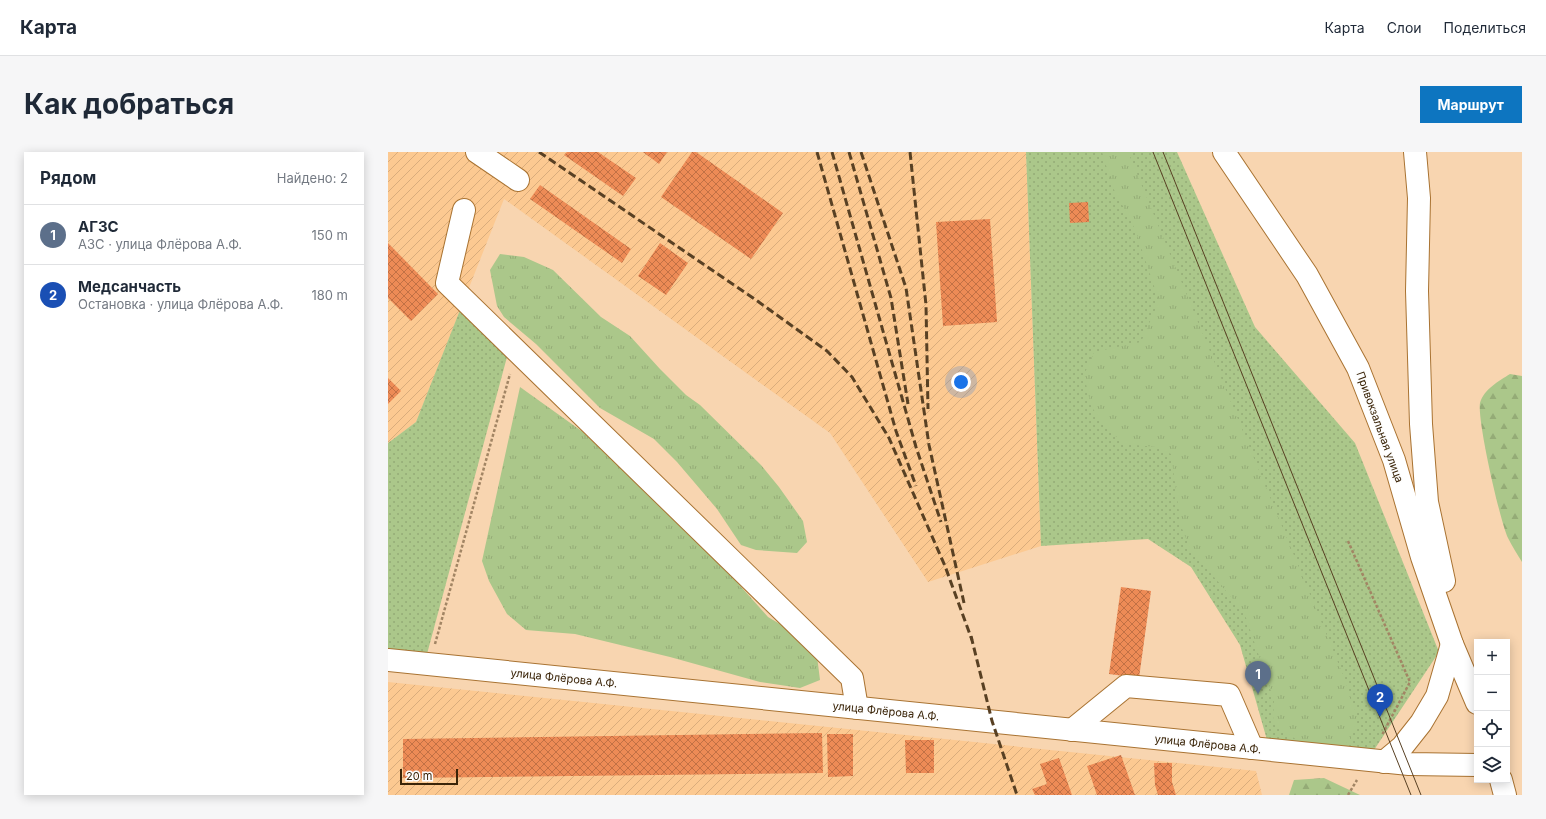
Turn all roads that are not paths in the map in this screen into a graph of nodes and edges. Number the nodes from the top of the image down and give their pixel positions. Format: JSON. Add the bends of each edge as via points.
{"nodes":[{"id":1,"x":477,"y":152,"type":"edge"},
{"id":2,"x":1224,"y":152,"type":"edge"},
{"id":3,"x":1416,"y":152,"type":"edge"},
{"id":4,"x":518,"y":180,"type":"dead end"},
{"id":5,"x":464,"y":210,"type":"dead end"},
{"id":6,"x":1452,"y":644,"type":"junction"},
{"id":7,"x":388,"y":660,"type":"edge"},
{"id":8,"x":1474,"y":693,"type":"edge"},
{"id":9,"x":1474,"y":696,"type":"edge"},
{"id":10,"x":857,"y":708,"type":"junction"},
{"id":11,"x":1072,"y":730,"type":"junction"},
{"id":12,"x":1252,"y":748,"type":"junction"},
{"id":13,"x":1376,"y":761,"type":"junction"},
{"id":14,"x":1474,"y":765,"type":"edge"},
{"id":15,"x":1502,"y":783,"type":"edge"},
{"id":16,"x":1505,"y":795,"type":"edge"}],
"edges":[{"from":1,"to":4,"type":"street"},
{"from":2,"to":6,"type":"street","name":"Привокзальная улица","via":[[1307,275],[1358,368],[1394,460],[1422,557]]},
{"from":3,"to":8,"type":"street","via":[[1420,198],[1417,291],[1421,424],[1427,502],[1437,554]]},
{"from":5,"to":10,"type":"street","via":[[447,283],[852,678]]},
{"from":6,"to":9,"type":"street","name":"Привокзальная улица"},
{"from":6,"to":13,"type":"street","via":[[1437,696],[1421,723],[1402,747]]},
{"from":7,"to":10,"type":"street","name":"улица Флёрова А.Ф."},
{"from":10,"to":11,"type":"street","name":"улица Флёрова А.Ф."},
{"from":11,"to":12,"type":"street","name":"улица Флёрова А.Ф."},
{"from":11,"to":12,"type":"street","via":[[1126,686],[1229,695]]},
{"from":12,"to":13,"type":"street","name":"улица Флёрова А.Ф."},
{"from":13,"to":14,"type":"street","name":"улица Флёрова А.Ф."},
{"from":15,"to":16,"type":"street"}]}
